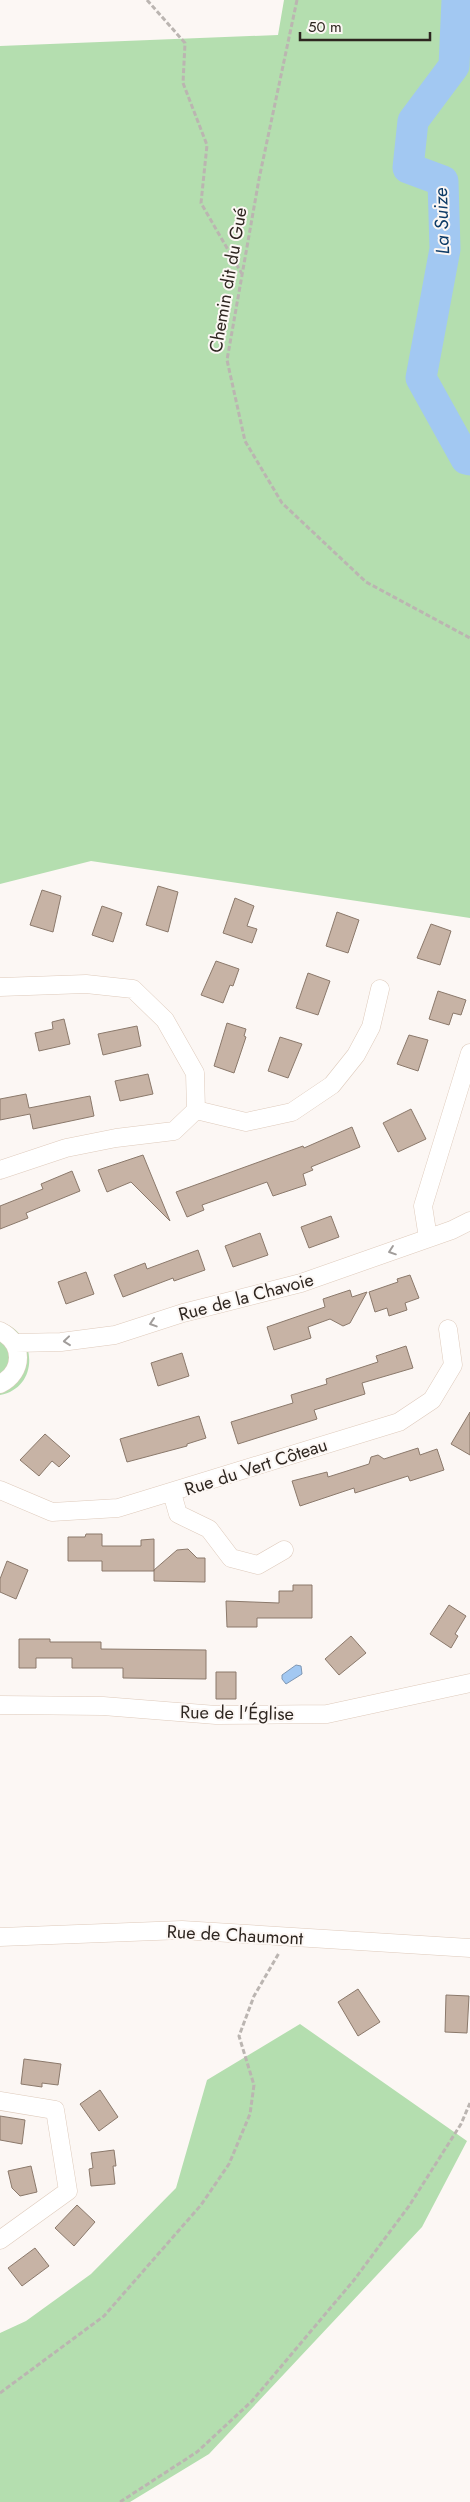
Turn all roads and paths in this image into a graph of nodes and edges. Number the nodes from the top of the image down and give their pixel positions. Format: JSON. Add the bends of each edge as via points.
{"nodes":[{"id":1,"x":147,"y":0,"type":"edge"},
{"id":2,"x":297,"y":0,"type":"edge"},
{"id":3,"x":242,"y":274,"type":"junction"},
{"id":4,"x":470,"y":638,"type":"edge"},
{"id":5,"x":0,"y":987,"type":"edge"},
{"id":6,"x":380,"y":989,"type":"dead end"},
{"id":7,"x":470,"y":1053,"type":"edge"},
{"id":8,"x":196,"y":1110,"type":"junction"},
{"id":9,"x":0,"y":1170,"type":"edge"},
{"id":10,"x":470,"y":1220,"type":"edge"},
{"id":11,"x":428,"y":1238,"type":"junction"},
{"id":12,"x":448,"y":1329,"type":"dead end"},
{"id":13,"x":0,"y":1331,"type":"edge"},
{"id":14,"x":15,"y":1343,"type":"junction"},
{"id":15,"x":0,"y":1386,"type":"edge"},
{"id":16,"x":0,"y":1490,"type":"edge"},
{"id":17,"x":172,"y":1493,"type":"junction"},
{"id":18,"x":284,"y":1550,"type":"dead end"},
{"id":19,"x":470,"y":1683,"type":"edge"},
{"id":20,"x":0,"y":1705,"type":"edge"},
{"id":21,"x":0,"y":1937,"type":"edge"},
{"id":22,"x":288,"y":1938,"type":"junction"},
{"id":23,"x":470,"y":1948,"type":"edge"},
{"id":24,"x":0,"y":2101,"type":"edge"},
{"id":25,"x":470,"y":2103,"type":"edge"},
{"id":26,"x":0,"y":2240,"type":"edge"},
{"id":27,"x":0,"y":2392,"type":"edge"},
{"id":28,"x":120,"y":2502,"type":"edge"}],
"edges":[{"from":1,"to":3,"type":"path","via":[[185,43],[183,83],[207,145],[201,203]]},
{"from":2,"to":3,"type":"path","name":"Chemin dit du Gué"},
{"from":3,"to":4,"type":"path","name":"Chemin dit du Gué","via":[[227,360],[245,441],[282,503],[366,582]]},
{"from":5,"to":8,"type":"street","via":[[86,984],[133,990],[165,1020],[195,1073]]},
{"from":6,"to":8,"type":"street","via":[[371,1027],[356,1055],[332,1085],[292,1112],[246,1122]]},
{"from":7,"to":11,"type":"street","via":[[423,1206]]},
{"from":8,"to":9,"type":"street","via":[[174,1131],[66,1148]]},
{"from":10,"to":11,"type":"street","name":"Rue de la Chavoie"},
{"from":11,"to":14,"type":"street","name":"Rue de la Chavoie","one_way":true,"via":[[301,1283],[115,1335],[61,1342]]},
{"from":12,"to":17,"type":"street","name":"Rue du Vert Côteau","via":[[453,1365],[432,1400],[399,1422]]},
{"from":13,"to":14,"type":"street"},
{"from":14,"to":15,"type":"street","via":[[19,1362],[16,1371]]},
{"from":16,"to":17,"type":"street","name":"Rue du Vert Côteau","via":[[52,1512],[118,1508]]},
{"from":17,"to":18,"type":"street","via":[[178,1514],[209,1529],[231,1558],[258,1565]]},
{"from":19,"to":20,"type":"street","name":"Rue de l'Église","via":[[327,1714],[216,1715],[103,1706]]},
{"from":21,"to":22,"type":"street","name":"Rue de Chaumont","via":[[182,1930]]},
{"from":22,"to":23,"type":"street","name":"Rue de Chaumont"},
{"from":22,"to":27,"type":"path","via":[[254,1996],[239,2036],[254,2086],[250,2114],[229,2164],[202,2205],[104,2316]]},
{"from":24,"to":26,"type":"street","via":[[56,2110],[68,2191]]},
{"from":25,"to":28,"type":"path","via":[[461,2124],[409,2206],[354,2280],[252,2401],[197,2452]]}]}
